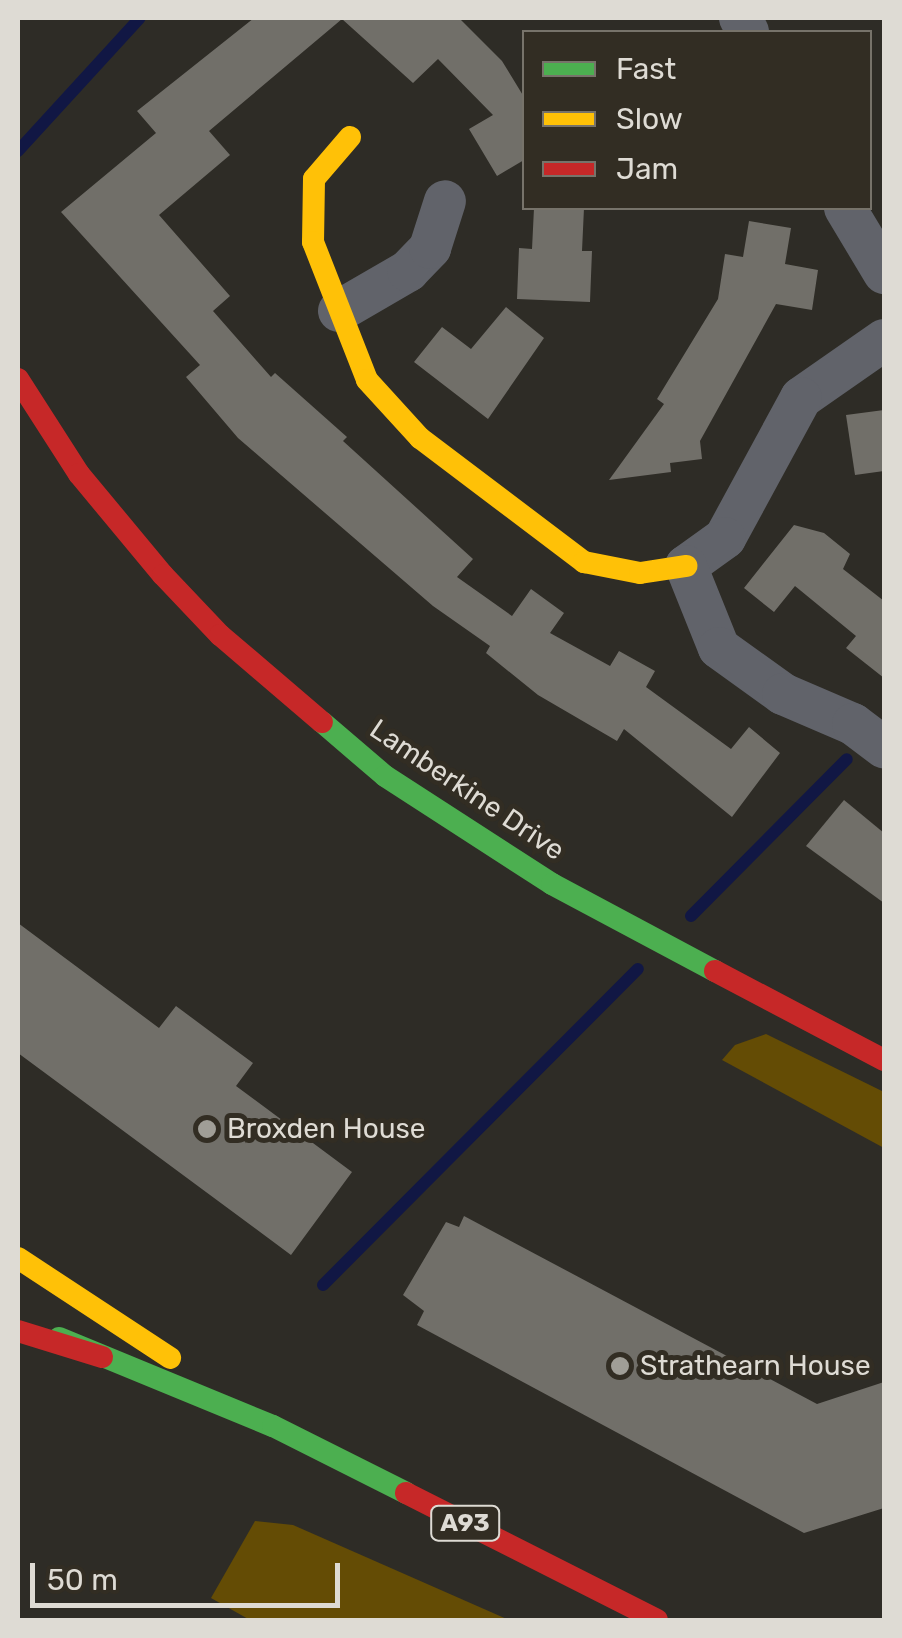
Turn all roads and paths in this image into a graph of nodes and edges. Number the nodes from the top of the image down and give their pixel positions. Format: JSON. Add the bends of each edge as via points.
{"nodes":[{"id":1,"x":350,"y":138,"type":"dead end"},
{"id":2,"x":445,"y":202,"type":"dead end"},
{"id":3,"x":847,"y":210,"type":"edge"},
{"id":4,"x":884,"y":273,"type":"edge"},
{"id":5,"x":339,"y":311,"type":"junction"},
{"id":6,"x":884,"y":340,"type":"edge"},
{"id":7,"x":18,"y":380,"type":"edge"},
{"id":8,"x":686,"y":566,"type":"junction"},
{"id":9,"x":884,"y":747,"type":"edge"},
{"id":10,"x":884,"y":1060,"type":"edge"},
{"id":11,"x":18,"y":1258,"type":"edge"},
{"id":12,"x":18,"y":1319,"type":"edge"},
{"id":13,"x":18,"y":1331,"type":"edge"},
{"id":14,"x":102,"y":1357,"type":"junction"},
{"id":15,"x":273,"y":1426,"type":"junction"},
{"id":16,"x":657,"y":1620,"type":"edge"}],
"edges":[{"from":1,"to":5,"type":"main road","via":[[314,179],[312,242]]},
{"from":2,"to":5,"type":"street","via":[[430,248]]},
{"from":3,"to":4,"type":"street"},
{"from":5,"to":8,"type":"main road","via":[[367,380],[420,438],[584,562],[640,573]]},
{"from":6,"to":8,"type":"street","via":[[801,398],[725,538]]},
{"from":7,"to":10,"type":"main road","name":"Lamberkine Drive","via":[[79,474],[163,575],[220,634],[385,776],[552,884]]},
{"from":8,"to":9,"type":"street","via":[[719,648],[784,694],[853,724]]},
{"from":11,"to":15,"type":"main road","number":"A93"},
{"from":12,"to":14,"type":"main road","number":"A93"},
{"from":13,"to":14,"type":"main road"},
{"from":14,"to":15,"type":"main road","number":"A93"},
{"from":15,"to":16,"type":"main road","number":"A93"}]}
